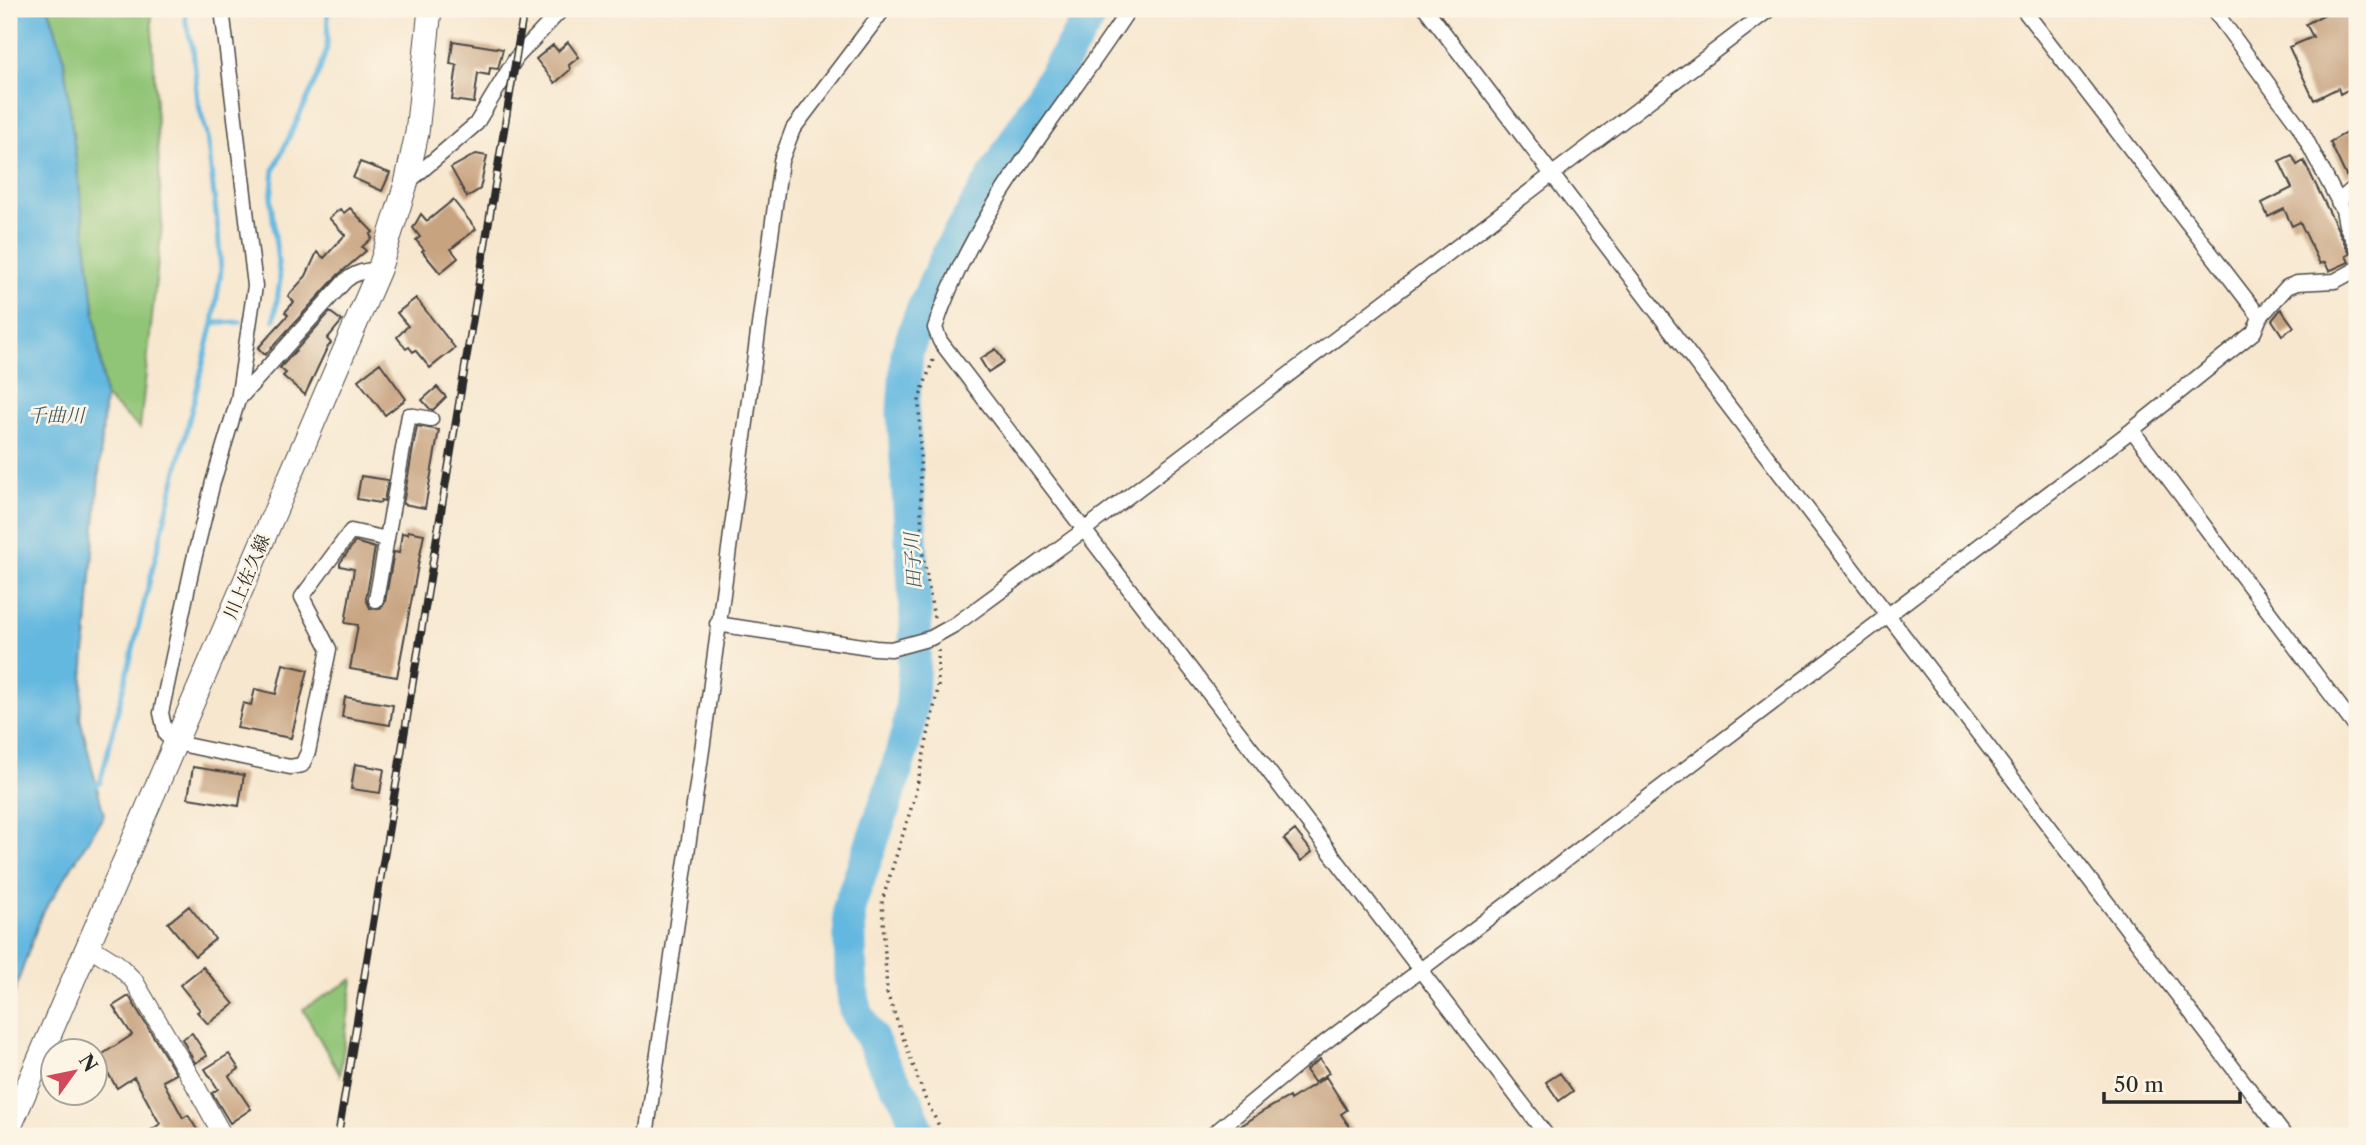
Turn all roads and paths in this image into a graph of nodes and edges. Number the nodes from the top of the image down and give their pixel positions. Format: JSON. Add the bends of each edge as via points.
{"nodes":[{"id":1,"x":222,"y":9,"type":"edge"},
{"id":2,"x":430,"y":9,"type":"edge"},
{"id":3,"x":562,"y":9,"type":"edge"},
{"id":4,"x":884,"y":9,"type":"edge"},
{"id":5,"x":1426,"y":9,"type":"edge"},
{"id":6,"x":1770,"y":9,"type":"edge"},
{"id":7,"x":2023,"y":9,"type":"edge"},
{"id":8,"x":2213,"y":9,"type":"edge"},
{"id":9,"x":1124,"y":11,"type":"edge"},
{"id":10,"x":1550,"y":173,"type":"junction"},
{"id":11,"x":406,"y":184,"type":"junction"},
{"id":12,"x":2357,"y":184,"type":"edge"},
{"id":13,"x":2338,"y":202,"type":"junction"},
{"id":14,"x":2357,"y":247,"type":"edge"},
{"id":15,"x":2357,"y":269,"type":"edge"},
{"id":16,"x":379,"y":271,"type":"junction"},
{"id":17,"x":2260,"y":317,"type":"junction"},
{"id":18,"x":940,"y":341,"type":"junction"},
{"id":19,"x":238,"y":400,"type":"junction"},
{"id":20,"x":431,"y":419,"type":"dead end"},
{"id":21,"x":2132,"y":430,"type":"junction"},
{"id":22,"x":1084,"y":530,"type":"junction"},
{"id":23,"x":387,"y":539,"type":"junction"},
{"id":24,"x":376,"y":600,"type":"dead end"},
{"id":25,"x":1889,"y":614,"type":"junction"},
{"id":26,"x":717,"y":624,"type":"junction"},
{"id":27,"x":934,"y":637,"type":"junction"},
{"id":28,"x":2357,"y":730,"type":"edge"},
{"id":29,"x":176,"y":743,"type":"junction"},
{"id":30,"x":88,"y":946,"type":"junction"},
{"id":31,"x":1421,"y":970,"type":"junction"},
{"id":32,"x":9,"y":1129,"type":"edge"},
{"id":33,"x":223,"y":1136,"type":"edge"},
{"id":34,"x":646,"y":1136,"type":"edge"},
{"id":35,"x":944,"y":1136,"type":"edge"},
{"id":36,"x":1211,"y":1136,"type":"edge"},
{"id":37,"x":1546,"y":1136,"type":"edge"},
{"id":38,"x":2285,"y":1136,"type":"edge"}],
"edges":[{"from":1,"to":19,"type":"street","via":[[255,286]]},
{"from":2,"to":11,"type":"main road","name":"川上佐久線"},
{"from":3,"to":11,"type":"street","via":[[516,58],[476,124]]},
{"from":4,"to":26,"type":"street","via":[[793,129],[781,161]]},
{"from":5,"to":10,"type":"street"},
{"from":6,"to":10,"type":"street"},
{"from":7,"to":17,"type":"street"},
{"from":8,"to":13,"type":"street","via":[[2299,126]]},
{"from":9,"to":18,"type":"street","via":[[1036,141],[955,276],[935,328]]},
{"from":10,"to":22,"type":"street"},
{"from":10,"to":25,"type":"street"},
{"from":11,"to":16,"type":"main road","name":"川上佐久線"},
{"from":12,"to":13,"type":"street"},
{"from":13,"to":14,"type":"street"},
{"from":15,"to":17,"type":"street","via":[[2335,281],[2297,282]]},
{"from":16,"to":19,"type":"street","via":[[366,270],[345,281]]},
{"from":16,"to":29,"type":"main road","name":"川上佐久線"},
{"from":17,"to":21,"type":"street","via":[[2254,332]]},
{"from":18,"to":22,"type":"street"},
{"from":18,"to":27,"type":"path","via":[[919,400],[922,549]]},
{"from":19,"to":29,"type":"street","via":[[193,563],[161,713],[166,735]]},
{"from":20,"to":23,"type":"street","via":[[409,415]]},
{"from":21,"to":25,"type":"street"},
{"from":21,"to":28,"type":"street"},
{"from":22,"to":27,"type":"street"},
{"from":22,"to":31,"type":"street"},
{"from":23,"to":24,"type":"street"},
{"from":23,"to":29,"type":"street","via":[[351,531],[302,597],[329,649],[302,765],[290,767]]},
{"from":25,"to":31,"type":"street"},
{"from":25,"to":38,"type":"street"},
{"from":26,"to":27,"type":"street","via":[[891,649]]},
{"from":26,"to":34,"type":"street"},
{"from":27,"to":35,"type":"path","via":[[939,689],[914,799],[882,901],[887,993],[925,1098]]},
{"from":29,"to":30,"type":"main road","name":"川上佐久線"},
{"from":30,"to":32,"type":"main road","name":"川上佐久線"},
{"from":30,"to":33,"type":"street","via":[[134,981]]},
{"from":31,"to":36,"type":"street"},
{"from":31,"to":37,"type":"street"}]}
